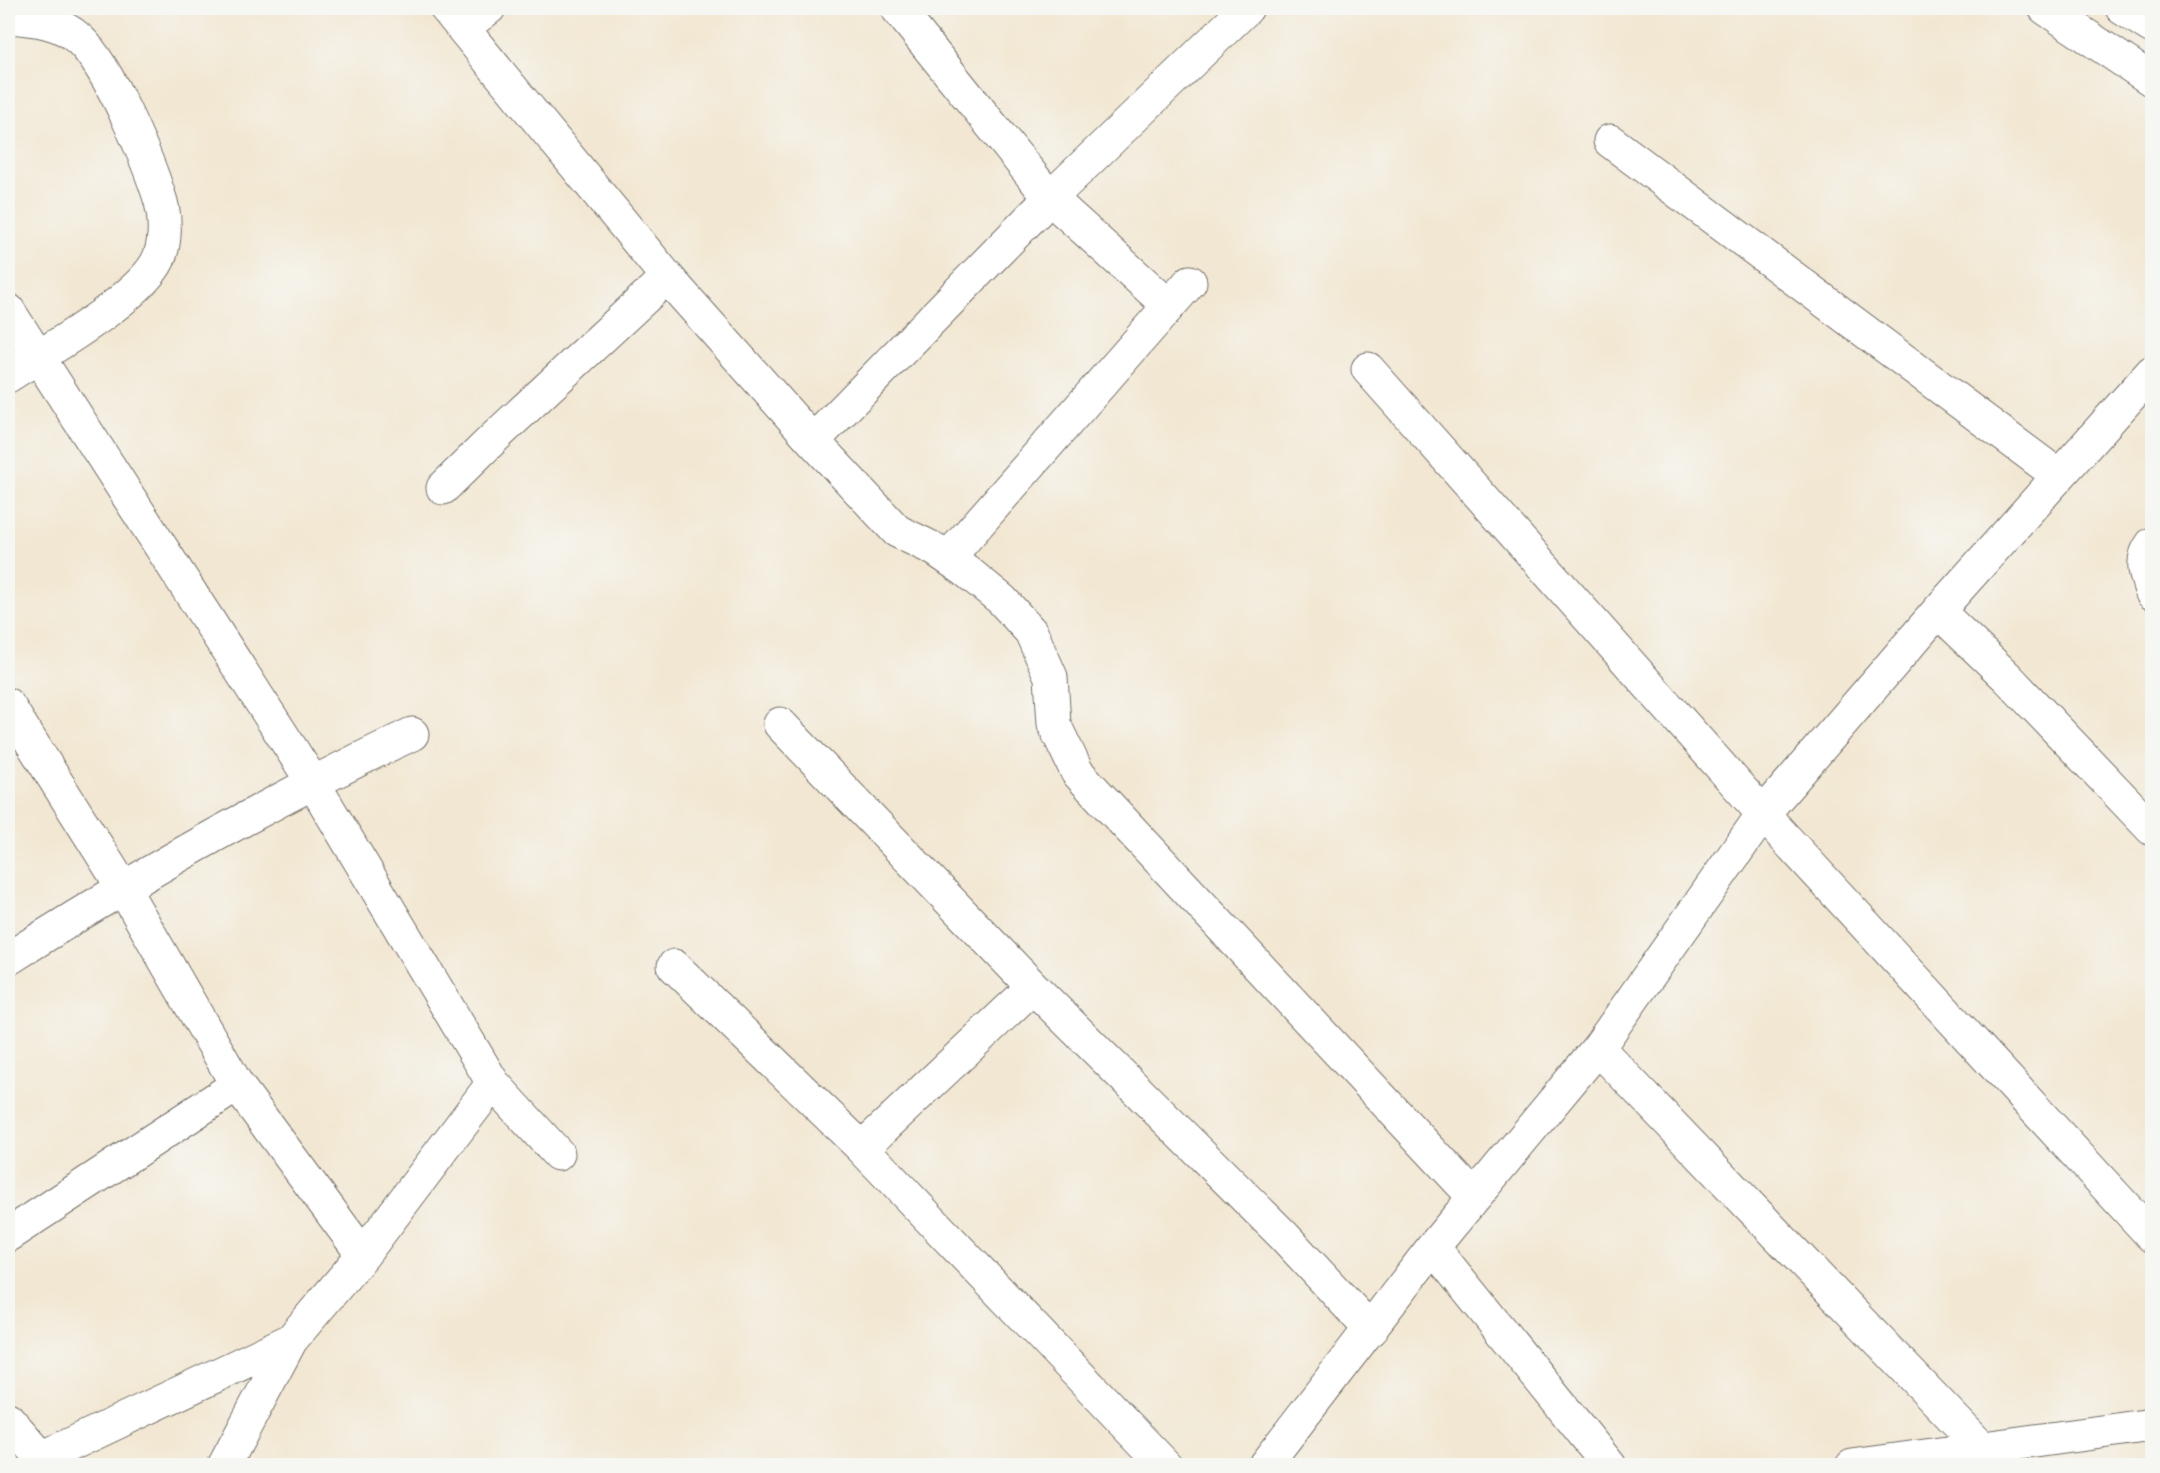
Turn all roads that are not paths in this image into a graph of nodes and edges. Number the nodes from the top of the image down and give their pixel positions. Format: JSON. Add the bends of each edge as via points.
{"nodes":[{"id":1,"x":489,"y":8,"type":"edge"},
{"id":2,"x":897,"y":8,"type":"edge"},
{"id":3,"x":1247,"y":8,"type":"edge"},
{"id":4,"x":2045,"y":8,"type":"edge"},
{"id":5,"x":2122,"y":8,"type":"edge"},
{"id":6,"x":8,"y":17,"type":"edge"},
{"id":7,"x":454,"y":18,"type":"edge"},
{"id":8,"x":2152,"y":27,"type":"edge"},
{"id":9,"x":2152,"y":80,"type":"edge"},
{"id":10,"x":1610,"y":141,"type":"dead end"},
{"id":11,"x":1050,"y":198,"type":"junction"},
{"id":12,"x":667,"y":277,"type":"junction"},
{"id":13,"x":8,"y":310,"type":"edge"},
{"id":14,"x":38,"y":356,"type":"junction"},
{"id":15,"x":1368,"y":369,"type":"dead end"},
{"id":16,"x":2152,"y":372,"type":"edge"},
{"id":17,"x":8,"y":376,"type":"edge"},
{"id":18,"x":813,"y":441,"type":"junction"},
{"id":19,"x":2059,"y":476,"type":"junction"},
{"id":20,"x":443,"y":488,"type":"dead end"},
{"id":21,"x":2152,"y":544,"type":"edge"},
{"id":22,"x":948,"y":558,"type":"junction"},
{"id":23,"x":2152,"y":592,"type":"edge"},
{"id":24,"x":1938,"y":611,"type":"junction"},
{"id":25,"x":8,"y":705,"type":"edge"},
{"id":26,"x":780,"y":724,"type":"dead end"},
{"id":27,"x":412,"y":734,"type":"dead end"},
{"id":28,"x":312,"y":781,"type":"junction"},
{"id":29,"x":1764,"y":814,"type":"junction"},
{"id":30,"x":2152,"y":829,"type":"edge"},
{"id":31,"x":122,"y":886,"type":"junction"},
{"id":32,"x":8,"y":960,"type":"edge"},
{"id":33,"x":674,"y":966,"type":"dead end"},
{"id":34,"x":1033,"y":987,"type":"junction"},
{"id":35,"x":1598,"y":1048,"type":"junction"},
{"id":36,"x":493,"y":1083,"type":"junction"},
{"id":37,"x":237,"y":1085,"type":"junction"},
{"id":38,"x":862,"y":1148,"type":"junction"},
{"id":39,"x":558,"y":1154,"type":"dead end"},
{"id":40,"x":1474,"y":1197,"type":"junction"},
{"id":41,"x":8,"y":1235,"type":"edge"},
{"id":42,"x":2152,"y":1236,"type":"edge"},
{"id":43,"x":1433,"y":1247,"type":"junction"},
{"id":44,"x":363,"y":1255,"type":"junction"},
{"id":45,"x":1371,"y":1330,"type":"junction"},
{"id":46,"x":291,"y":1340,"type":"junction"},
{"id":47,"x":8,"y":1419,"type":"edge"},
{"id":48,"x":2152,"y":1425,"type":"edge"},
{"id":49,"x":1983,"y":1456,"type":"edge"},
{"id":50,"x":46,"y":1462,"type":"edge"},
{"id":51,"x":224,"y":1466,"type":"edge"},
{"id":52,"x":1166,"y":1466,"type":"edge"},
{"id":53,"x":1264,"y":1466,"type":"edge"},
{"id":54,"x":1610,"y":1466,"type":"edge"},
{"id":55,"x":1852,"y":1466,"type":"edge"}],
"edges":[{"from":1,"to":7,"type":"street"},
{"from":2,"to":11,"type":"street"},
{"from":3,"to":11,"type":"street"},
{"from":4,"to":9,"type":"street"},
{"from":5,"to":8,"type":"street"},
{"from":6,"to":14,"type":"street","via":[[48,21],[79,38],[101,66],[161,204],[165,239],[156,264],[133,292]]},
{"from":7,"to":12,"type":"street"},
{"from":10,"to":19,"type":"street"},
{"from":11,"to":18,"type":"street"},
{"from":11,"to":22,"type":"street","via":[[1180,294]]},
{"from":12,"to":18,"type":"street"},
{"from":12,"to":20,"type":"street"},
{"from":13,"to":14,"type":"street"},
{"from":14,"to":17,"type":"street"},
{"from":14,"to":28,"type":"street"},
{"from":15,"to":29,"type":"street"},
{"from":16,"to":19,"type":"street"},
{"from":18,"to":22,"type":"street","via":[[897,531]]},
{"from":19,"to":24,"type":"street"},
{"from":21,"to":23,"type":"street","via":[[2145,554],[2145,573]]},
{"from":22,"to":40,"type":"street","via":[[1002,600],[1031,632],[1051,677],[1054,724],[1077,772]]},
{"from":24,"to":29,"type":"street"},
{"from":24,"to":30,"type":"street","via":[[2008,678]]},
{"from":25,"to":31,"type":"street"},
{"from":26,"to":34,"type":"street"},
{"from":27,"to":28,"type":"street"},
{"from":28,"to":31,"type":"street"},
{"from":28,"to":36,"type":"street"},
{"from":29,"to":35,"type":"street"},
{"from":29,"to":42,"type":"street"},
{"from":31,"to":32,"type":"street"},
{"from":31,"to":37,"type":"street"},
{"from":33,"to":38,"type":"street"},
{"from":34,"to":38,"type":"street"},
{"from":34,"to":45,"type":"street","via":[[1283,1235]]},
{"from":35,"to":40,"type":"street"},
{"from":35,"to":49,"type":"street"},
{"from":36,"to":39,"type":"street"},
{"from":36,"to":44,"type":"street"},
{"from":37,"to":41,"type":"street"},
{"from":37,"to":44,"type":"street"},
{"from":38,"to":52,"type":"street"},
{"from":40,"to":43,"type":"street"},
{"from":43,"to":45,"type":"street"},
{"from":43,"to":54,"type":"street"},
{"from":44,"to":46,"type":"street"},
{"from":45,"to":53,"type":"street"},
{"from":46,"to":50,"type":"street"},
{"from":46,"to":51,"type":"street"},
{"from":47,"to":50,"type":"street"},
{"from":48,"to":49,"type":"street"},
{"from":49,"to":55,"type":"street"}]}
